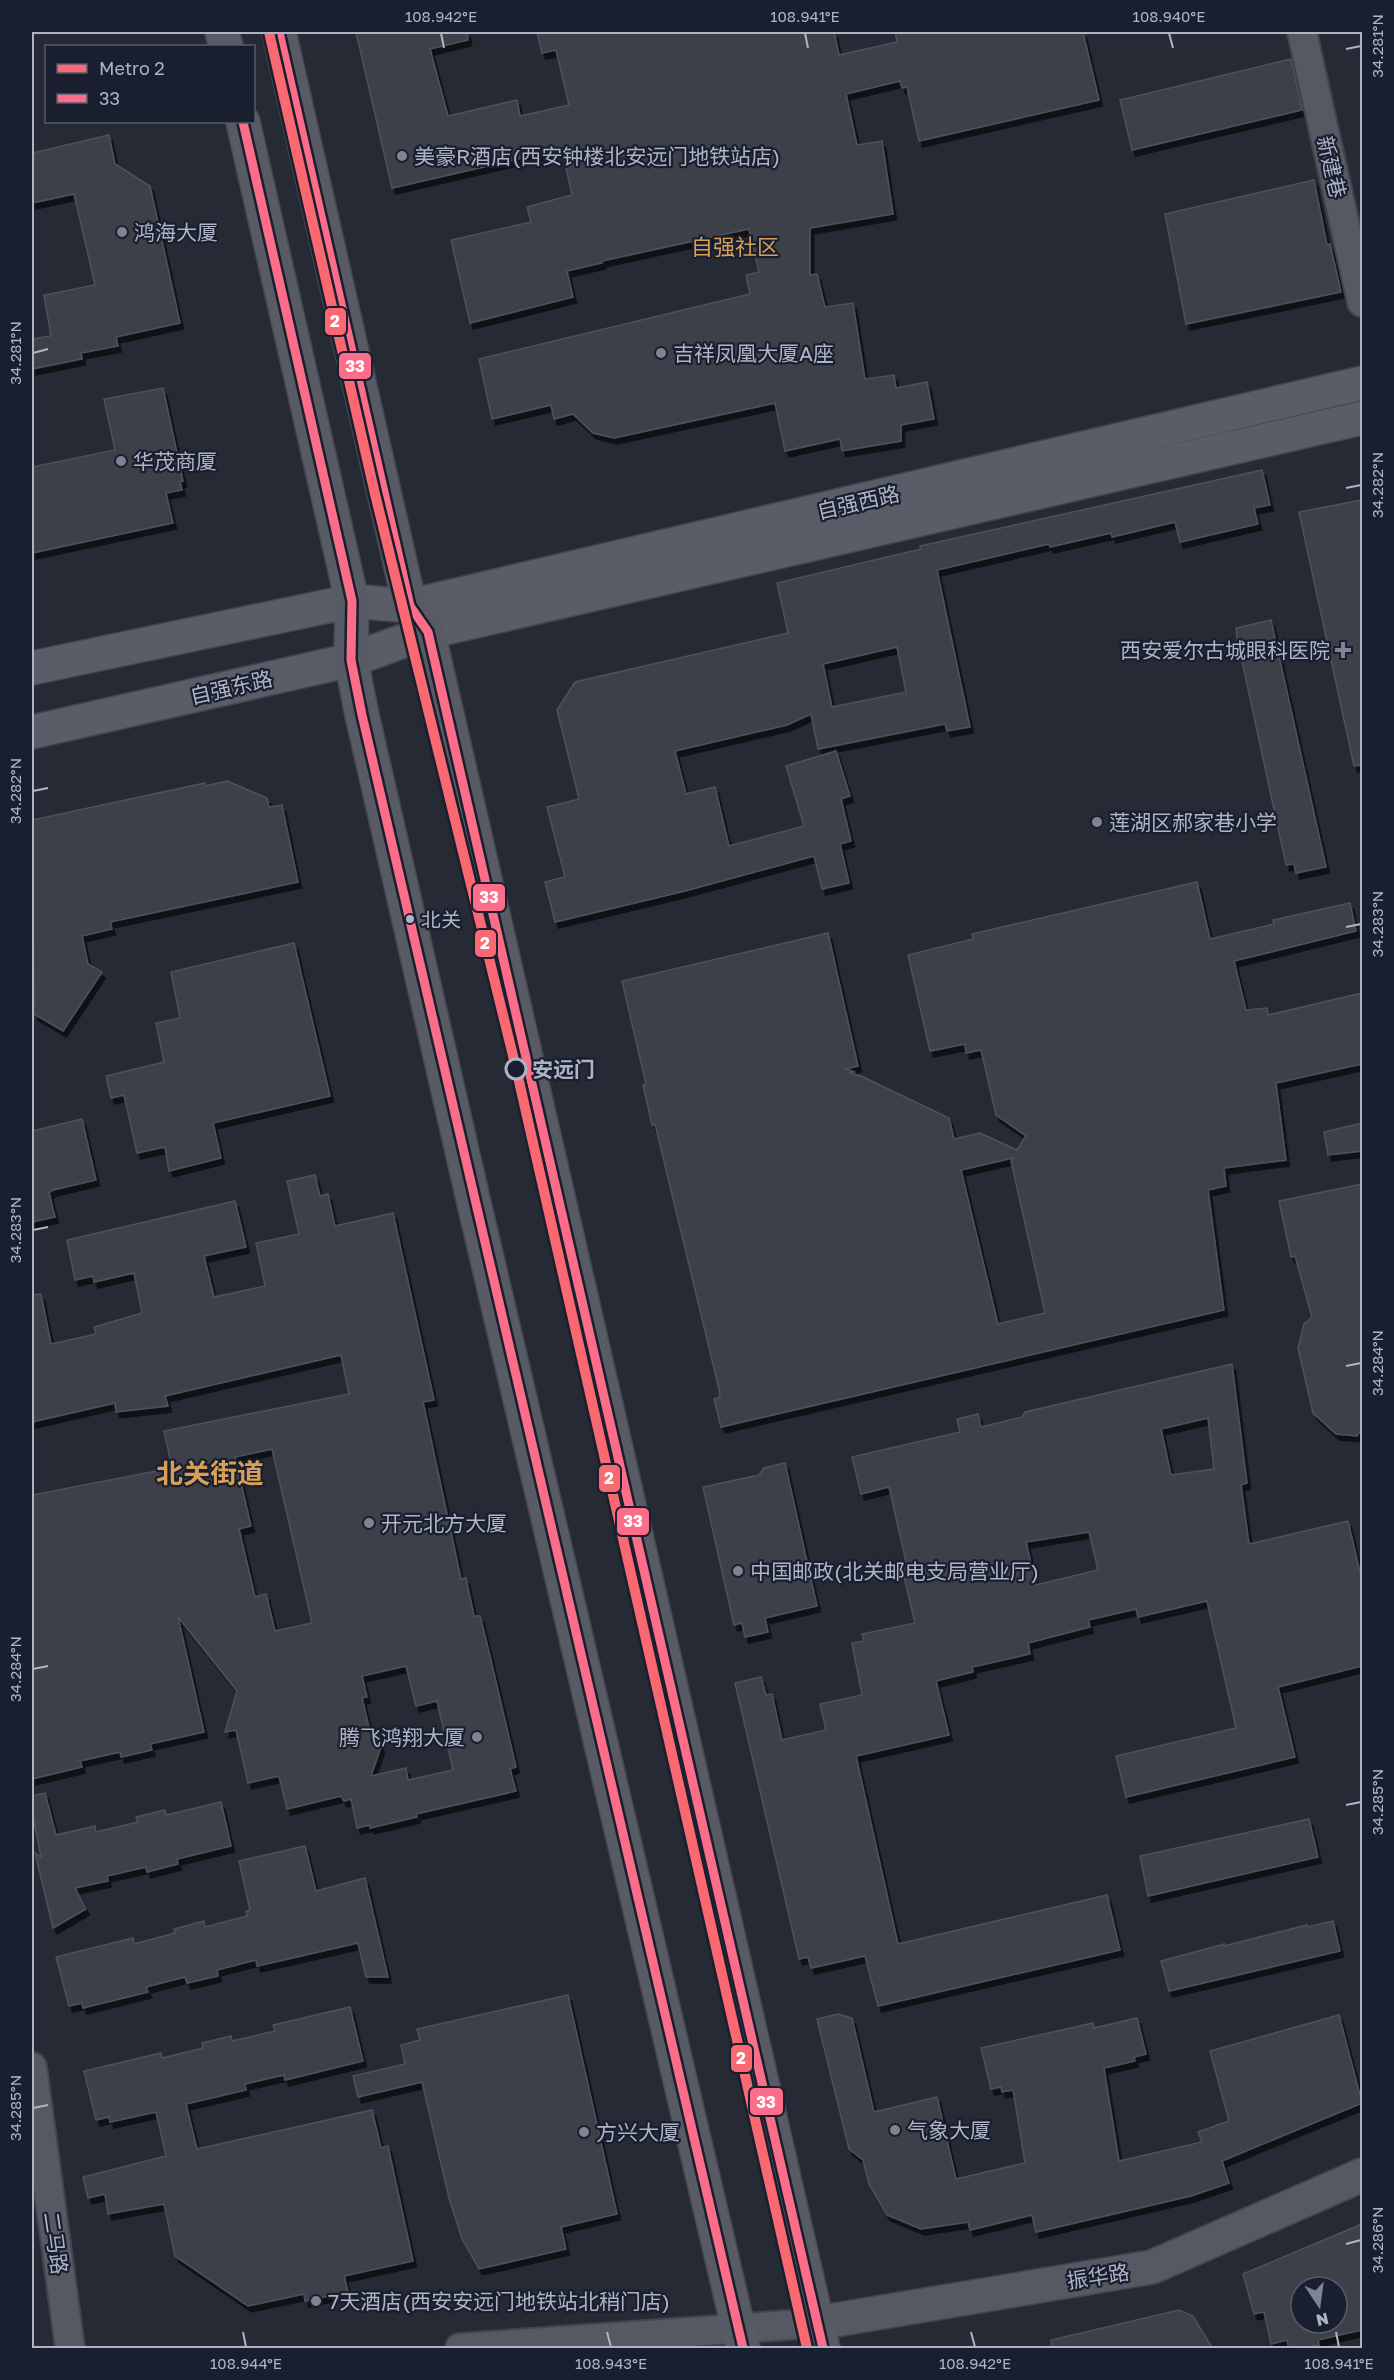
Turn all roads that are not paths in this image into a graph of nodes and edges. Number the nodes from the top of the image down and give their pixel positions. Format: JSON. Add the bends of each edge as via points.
{"nodes":[{"id":1,"x":279,"y":32,"type":"edge"},
{"id":2,"x":1302,"y":32,"type":"edge"},
{"id":3,"x":243,"y":123,"type":"edge"},
{"id":4,"x":1362,"y":302,"type":"edge"},
{"id":5,"x":1362,"y":383,"type":"edge"},
{"id":6,"x":1362,"y":418,"type":"edge"},
{"id":7,"x":352,"y":601,"type":"junction"},
{"id":8,"x":410,"y":606,"type":"junction"},
{"id":9,"x":428,"y":632,"type":"junction"},
{"id":10,"x":351,"y":660,"type":"junction"},
{"id":11,"x":32,"y":668,"type":"edge"},
{"id":12,"x":32,"y":732,"type":"edge"},
{"id":13,"x":32,"y":2067,"type":"edge"},
{"id":14,"x":1362,"y":2175,"type":"edge"},
{"id":15,"x":820,"y":2336,"type":"edge"},
{"id":16,"x":740,"y":2338,"type":"edge"},
{"id":17,"x":70,"y":2349,"type":"edge"},
{"id":18,"x":460,"y":2349,"type":"edge"}],
"edges":[{"from":1,"to":8,"type":"main road"},
{"from":2,"to":4,"type":"street","name":"新建巷"},
{"from":3,"to":7,"type":"main road"},
{"from":5,"to":8,"type":"main road","name":"自强西路"},
{"from":6,"to":9,"type":"main road","name":"自强西路"},
{"from":7,"to":8,"type":"main road","name":"自强西路"},
{"from":7,"to":10,"type":"main road"},
{"from":7,"to":11,"type":"main road"},
{"from":8,"to":9,"type":"main road"},
{"from":9,"to":10,"type":"main road","name":"自强东路"},
{"from":9,"to":15,"type":"main road"},
{"from":10,"to":12,"type":"main road","name":"自强东路"},
{"from":10,"to":16,"type":"main road","via":[[478,1222]]},
{"from":13,"to":17,"type":"street","name":"二马路"},
{"from":14,"to":15,"type":"street","name":"振华路","via":[[1152,2267]]},
{"from":15,"to":16,"type":"street"},
{"from":16,"to":18,"type":"street"}]}
